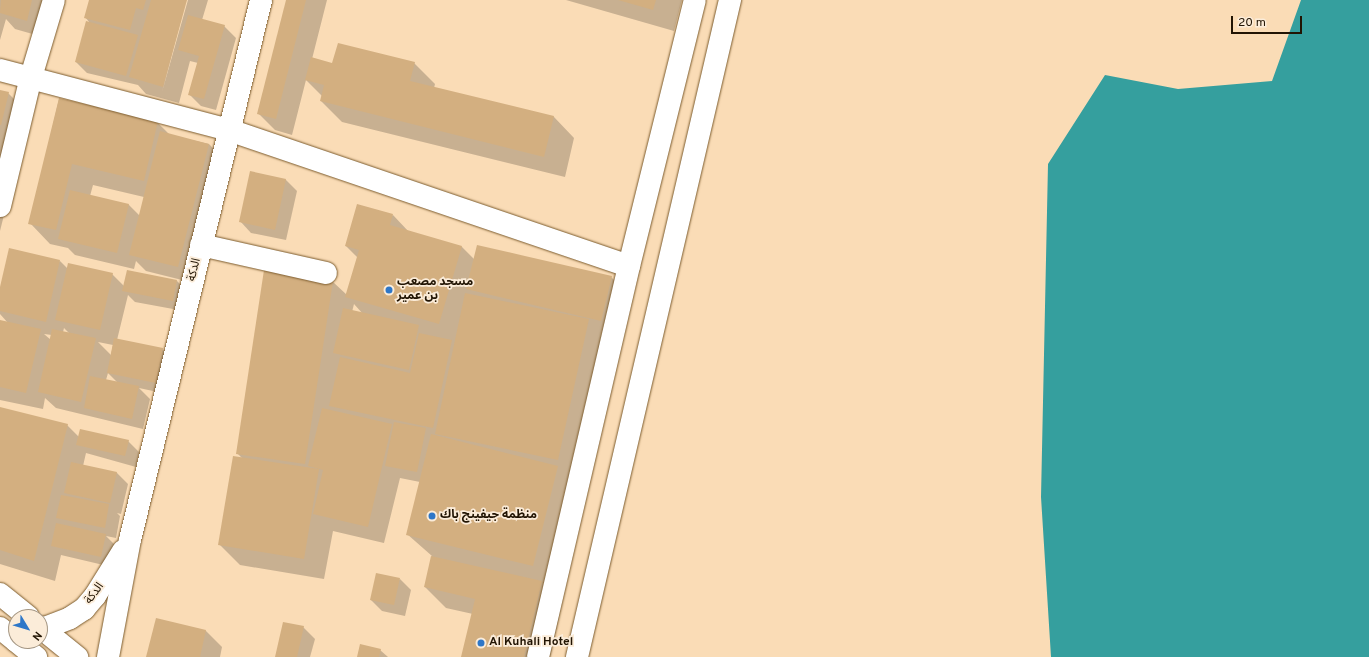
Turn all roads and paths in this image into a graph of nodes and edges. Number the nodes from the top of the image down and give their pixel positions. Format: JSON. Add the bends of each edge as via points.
{"nodes":[{"id":1,"x":54,"y":0,"type":"edge"},
{"id":2,"x":260,"y":0,"type":"edge"},
{"id":3,"x":695,"y":0,"type":"edge"},
{"id":4,"x":730,"y":0,"type":"edge"},
{"id":5,"x":0,"y":70,"type":"edge"},
{"id":6,"x":31,"y":77,"type":"junction"},
{"id":7,"x":229,"y":130,"type":"junction"},
{"id":8,"x":0,"y":206,"type":"edge"},
{"id":9,"x":201,"y":245,"type":"junction"},
{"id":10,"x":628,"y":266,"type":"junction"},
{"id":11,"x":326,"y":272,"type":"dead end"},
{"id":12,"x":130,"y":540,"type":"junction"},
{"id":13,"x":0,"y":594,"type":"edge"},
{"id":14,"x":18,"y":609,"type":"edge"},
{"id":15,"x":48,"y":622,"type":"edge"},
{"id":16,"x":0,"y":628,"type":"edge"},
{"id":17,"x":48,"y":633,"type":"edge"},
{"id":18,"x":8,"y":634,"type":"edge"},
{"id":19,"x":26,"y":649,"type":"edge"},
{"id":20,"x":36,"y":657,"type":"edge"},
{"id":21,"x":78,"y":657,"type":"edge"},
{"id":22,"x":108,"y":657,"type":"edge"},
{"id":23,"x":538,"y":657,"type":"edge"},
{"id":24,"x":577,"y":657,"type":"edge"}],
"edges":[{"from":1,"to":6,"type":"street"},
{"from":2,"to":7,"type":"street","name":"الدكة"},
{"from":3,"to":10,"type":"street"},
{"from":4,"to":24,"type":"street"},
{"from":5,"to":6,"type":"street"},
{"from":6,"to":7,"type":"street"},
{"from":6,"to":8,"type":"street"},
{"from":7,"to":9,"type":"street","name":"الدكة"},
{"from":7,"to":10,"type":"street"},
{"from":9,"to":11,"type":"street"},
{"from":9,"to":12,"type":"street","name":"الدكة"},
{"from":10,"to":23,"type":"street"},
{"from":12,"to":15,"type":"street","name":"الدكة","via":[[84,609],[70,618]]},
{"from":12,"to":22,"type":"street","name":"الدكة"},
{"from":13,"to":14,"type":"street"},
{"from":16,"to":18,"type":"street"},
{"from":17,"to":21,"type":"street"},
{"from":19,"to":20,"type":"street"}]}
